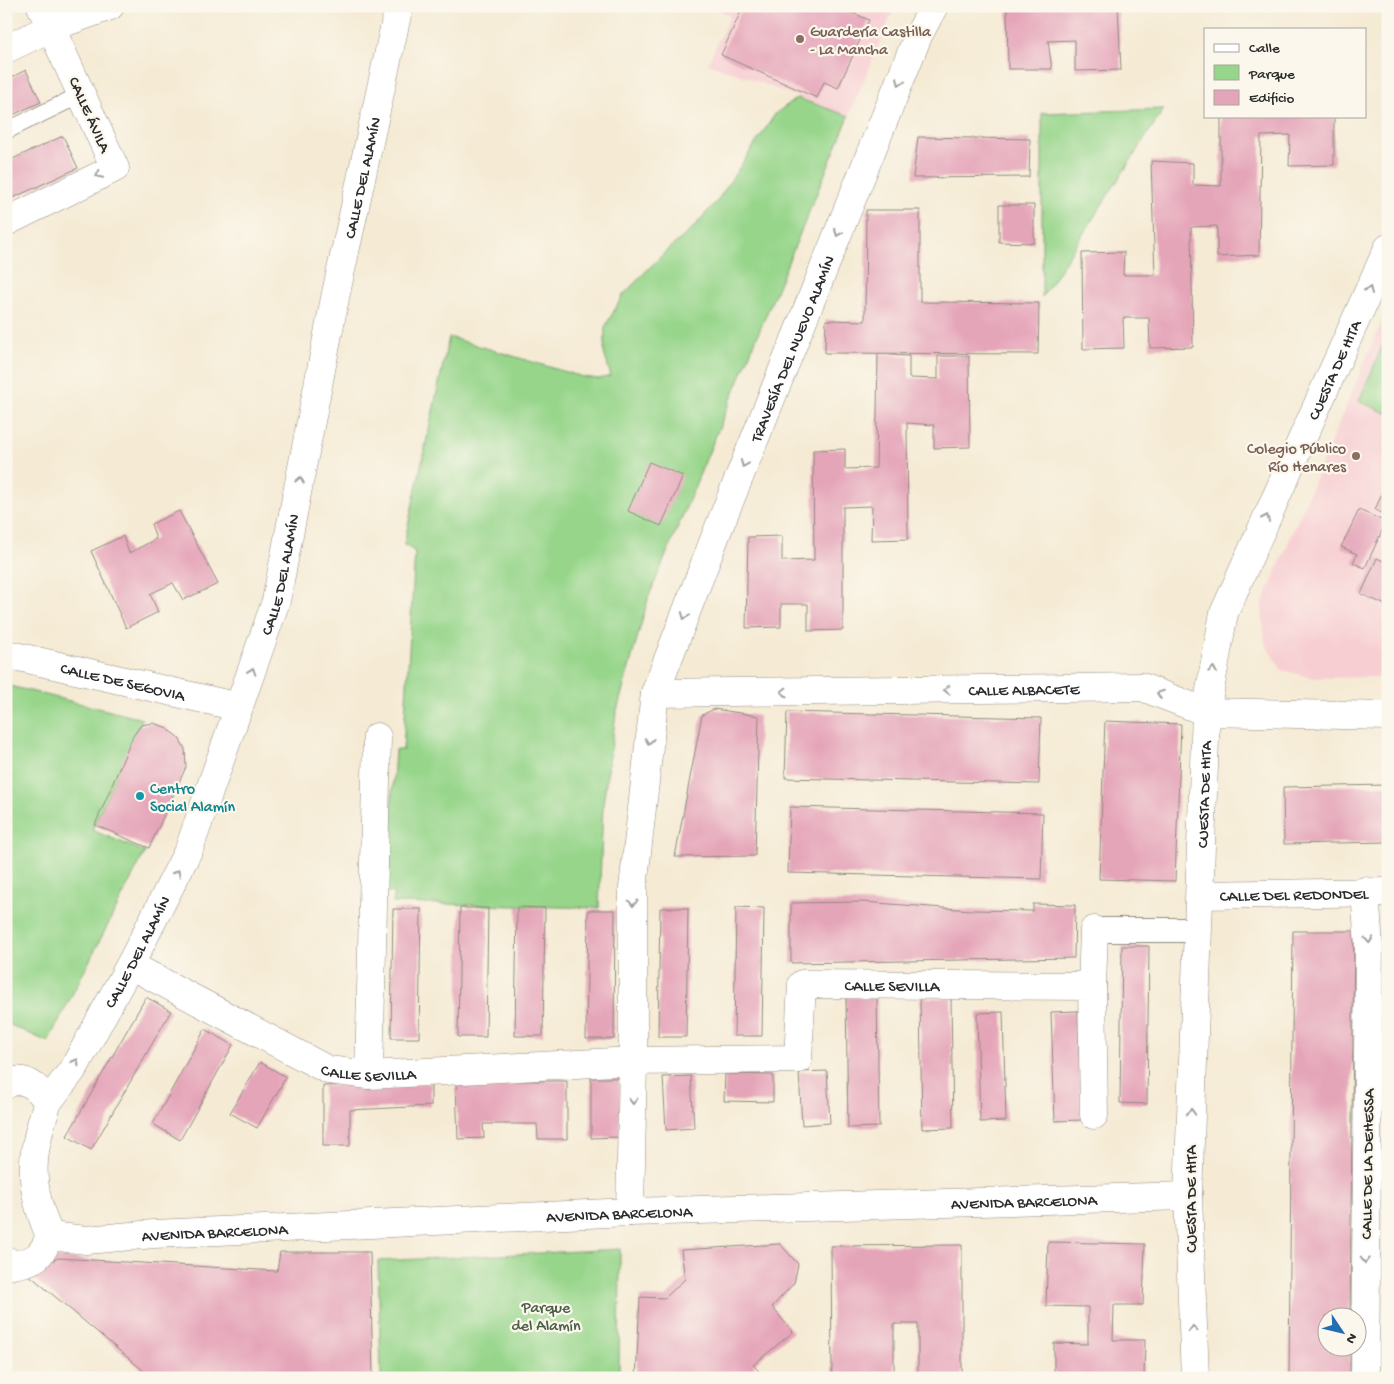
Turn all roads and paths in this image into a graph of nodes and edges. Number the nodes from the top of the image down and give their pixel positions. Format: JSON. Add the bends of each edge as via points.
{"nodes":[{"id":1,"x":110,"y":6,"type":"edge"},
{"id":2,"x":399,"y":6,"type":"edge"},
{"id":3,"x":934,"y":6,"type":"edge"},
{"id":4,"x":46,"y":17,"type":"edge"},
{"id":5,"x":6,"y":49,"type":"edge"},
{"id":6,"x":82,"y":94,"type":"junction"},
{"id":7,"x":6,"y":131,"type":"edge"},
{"id":8,"x":6,"y":222,"type":"edge"},
{"id":9,"x":1388,"y":248,"type":"edge"},
{"id":10,"x":6,"y":654,"type":"edge"},
{"id":11,"x":655,"y":693,"type":"junction"},
{"id":12,"x":239,"y":708,"type":"junction"},
{"id":13,"x":1206,"y":712,"type":"junction"},
{"id":14,"x":1388,"y":716,"type":"edge"},
{"id":15,"x":377,"y":737,"type":"dead end"},
{"id":16,"x":1376,"y":892,"type":"edge"},
{"id":17,"x":1200,"y":895,"type":"junction"},
{"id":18,"x":1094,"y":930,"type":"joint"},
{"id":19,"x":1198,"y":930,"type":"junction"},
{"id":20,"x":130,"y":965,"type":"junction"},
{"id":21,"x":1092,"y":986,"type":"junction"},
{"id":22,"x":634,"y":1061,"type":"junction"},
{"id":23,"x":369,"y":1075,"type":"junction"},
{"id":24,"x":6,"y":1085,"type":"edge"},
{"id":25,"x":48,"y":1102,"type":"junction"},
{"id":26,"x":1094,"y":1115,"type":"dead end"},
{"id":27,"x":1188,"y":1196,"type":"junction"},
{"id":28,"x":630,"y":1212,"type":"junction"},
{"id":29,"x":1376,"y":1227,"type":"edge"},
{"id":30,"x":50,"y":1236,"type":"junction"},
{"id":31,"x":9,"y":1265,"type":"edge"},
{"id":32,"x":1195,"y":1378,"type":"edge"},
{"id":33,"x":1365,"y":1378,"type":"edge"}],
"edges":[{"from":1,"to":4,"type":"street"},
{"from":12,"to":2,"type":"street","name":"CALLE DEL ALAMÍN","one_way":true,"via":[[276,601],[336,293]]},
{"from":3,"to":11,"type":"street","name":"TRAVESÍA DEL NUEVO ALAMÍN","one_way":true,"via":[[907,64],[718,528]]},
{"from":4,"to":5,"type":"street"},
{"from":4,"to":6,"type":"street","name":"CALLE ÁVILA"},
{"from":6,"to":7,"type":"lane"},
{"from":6,"to":8,"type":"street","name":"CALLE ÁVILA","one_way":true,"via":[[115,168]]},
{"from":13,"to":9,"type":"street","name":"CUESTA DE HITA","one_way":true,"via":[[1224,613]]},
{"from":10,"to":12,"type":"street","name":"CALLE DE SEGOVIA"},
{"from":13,"to":11,"type":"street","name":"CALLE ALBACETE","one_way":true,"via":[[1142,687]]},
{"from":11,"to":22,"type":"street","one_way":true,"via":[[633,888]]},
{"from":20,"to":12,"type":"street","name":"CALLE DEL ALAMÍN","one_way":true,"via":[[189,850]]},
{"from":13,"to":14,"type":"street","name":"CALLE ALBACETE"},
{"from":13,"to":17,"type":"street","name":"CUESTA DE HITA"},
{"from":15,"to":23,"type":"street"},
{"from":16,"to":17,"type":"street","name":"CALLE DEL REDONDEL"},
{"from":16,"to":29,"type":"street","name":"CALLE DE LA DEHESSA","one_way":true,"via":[[1369,947]]},
{"from":17,"to":19,"type":"street","name":"CUESTA DE HITA"},
{"from":18,"to":19,"type":"street"},
{"from":18,"to":21,"type":"street"},
{"from":27,"to":19,"type":"street","name":"CUESTA DE HITA","one_way":true},
{"from":20,"to":23,"type":"street","name":"CALLE SEVILLA","via":[[328,1070]]},
{"from":25,"to":20,"type":"street","name":"CALLE DEL ALAMÍN","one_way":true,"via":[[74,1068]]},
{"from":21,"to":22,"type":"street","name":"CALLE SEVILLA","via":[[802,984],[798,1059]]},
{"from":21,"to":26,"type":"street"},
{"from":22,"to":23,"type":"street","name":"CALLE SEVILLA"},
{"from":22,"to":28,"type":"street","one_way":true},
{"from":24,"to":25,"type":"street","via":[[11,1081],[26,1081],[41,1091]]},
{"from":25,"to":30,"type":"street","via":[[32,1157],[39,1211]]},
{"from":27,"to":28,"type":"street","name":"AVENIDA BARCELONA"},
{"from":32,"to":27,"type":"street","name":"CUESTA DE HITA","one_way":true},
{"from":28,"to":30,"type":"street","name":"AVENIDA BARCELONA","via":[[86,1240]]},
{"from":29,"to":33,"type":"street","name":"CALLE DE LA DEHESSA","one_way":true},
{"from":30,"to":31,"type":"street","via":[[43,1253],[29,1262]]}]}
